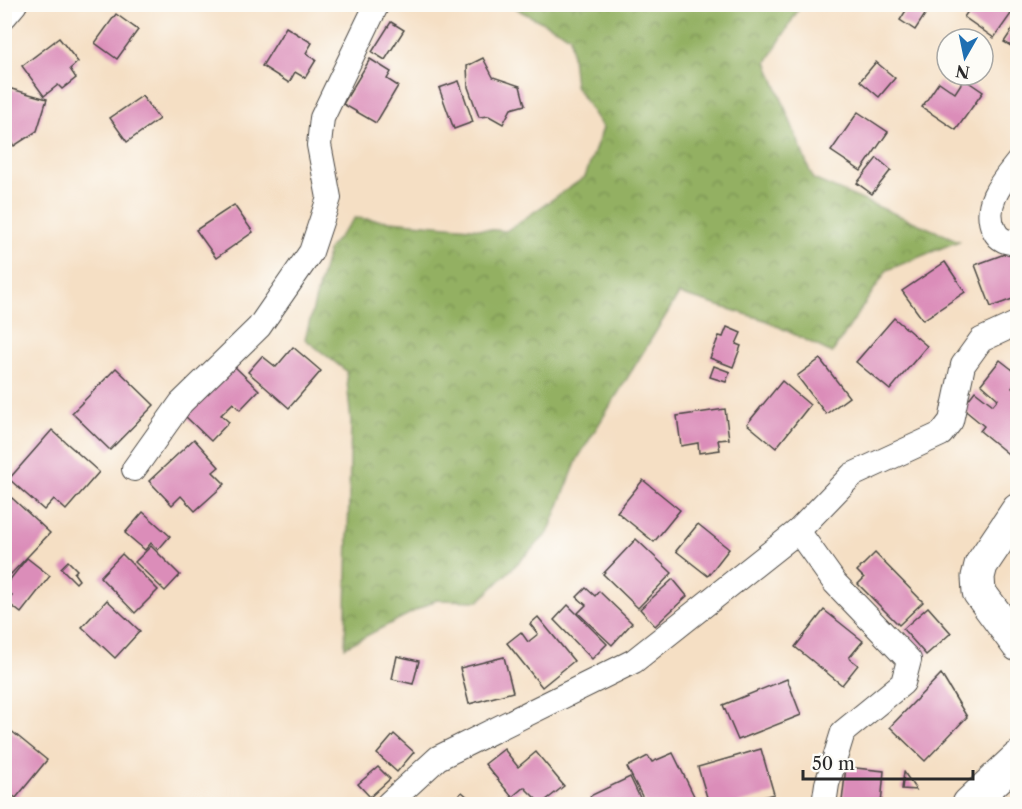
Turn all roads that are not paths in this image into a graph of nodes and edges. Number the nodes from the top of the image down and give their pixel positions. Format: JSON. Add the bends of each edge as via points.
{"nodes":[{"id":1,"x":15,"y":4,"type":"edge"},
{"id":2,"x":377,"y":4,"type":"edge"},
{"id":3,"x":4,"y":17,"type":"edge"},
{"id":4,"x":1017,"y":162,"type":"edge"},
{"id":5,"x":1017,"y":243,"type":"edge"},
{"id":6,"x":1017,"y":323,"type":"edge"},
{"id":7,"x":134,"y":469,"type":"dead end"},
{"id":8,"x":1017,"y":510,"type":"edge"},
{"id":9,"x":798,"y":531,"type":"junction"},
{"id":10,"x":1017,"y":645,"type":"edge"},
{"id":11,"x":1017,"y":758,"type":"edge"},
{"id":12,"x":388,"y":804,"type":"edge"},
{"id":13,"x":824,"y":804,"type":"edge"},
{"id":14,"x":969,"y":804,"type":"edge"}],
"edges":[{"from":1,"to":3,"type":"street"},
{"from":2,"to":7,"type":"street","via":[[322,118],[319,145],[329,198],[311,252],[259,327],[181,403]]},
{"from":4,"to":5,"type":"street","via":[[994,195],[990,222],[997,236]]},
{"from":6,"to":9,"type":"street","via":[[981,340],[963,364],[951,421],[941,434],[852,475]]},
{"from":8,"to":10,"type":"street","via":[[981,565],[978,577],[979,592]]},
{"from":9,"to":12,"type":"street","via":[[634,661],[438,758]]},
{"from":9,"to":13,"type":"street","via":[[835,583],[909,660],[903,683],[843,732]]},
{"from":11,"to":14,"type":"street"}]}
